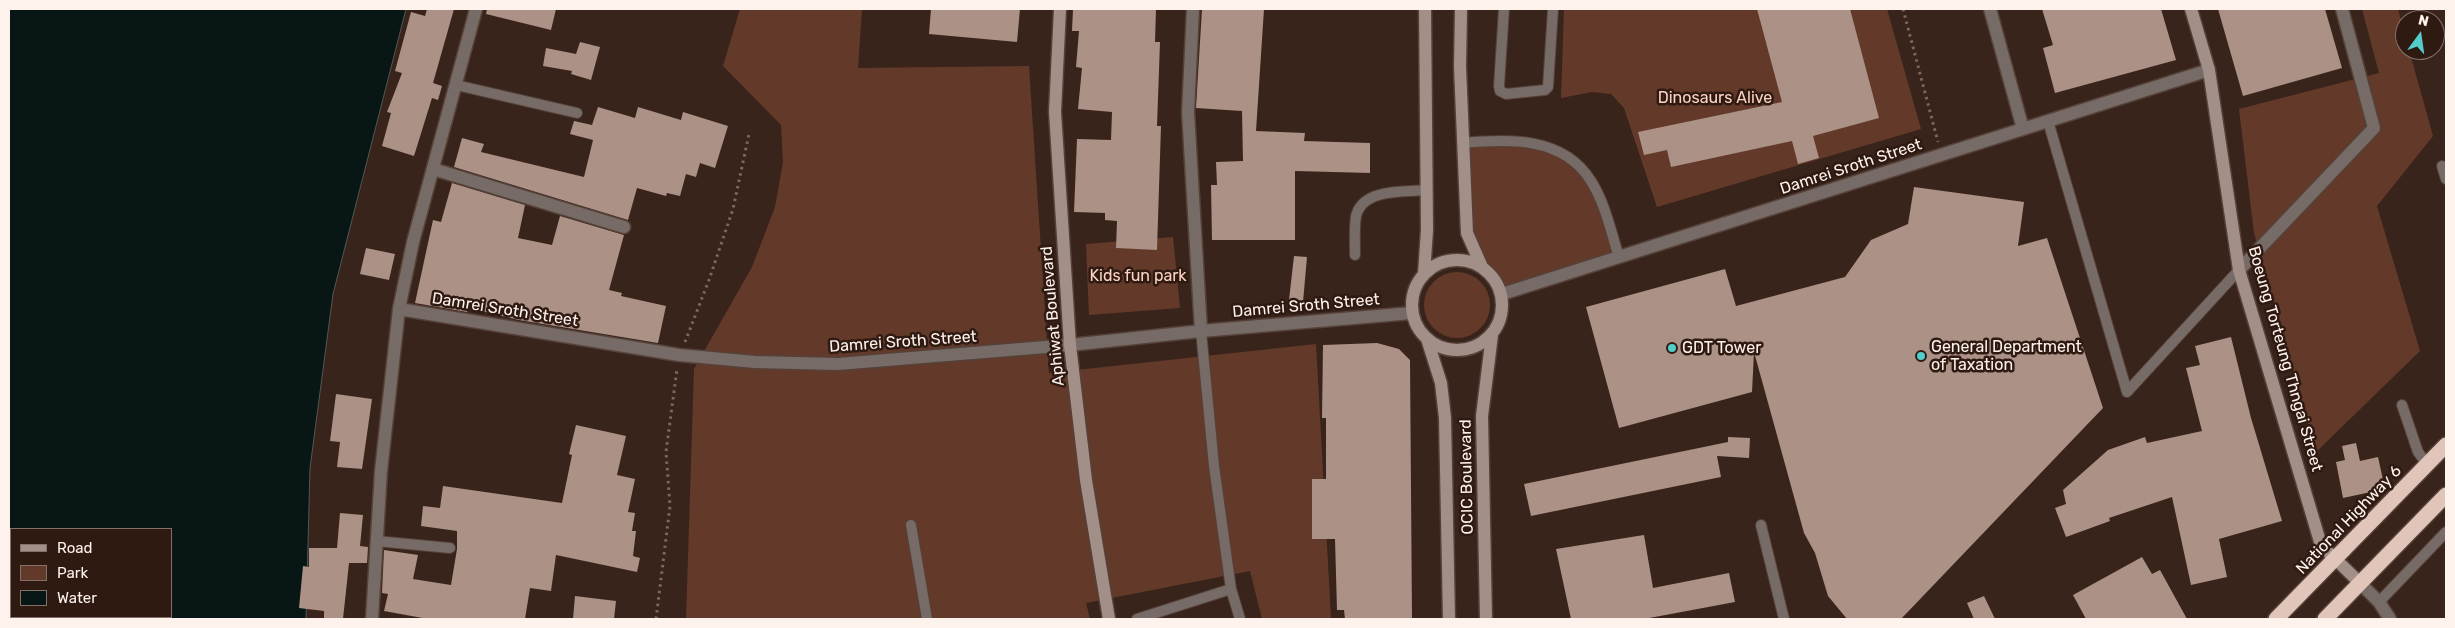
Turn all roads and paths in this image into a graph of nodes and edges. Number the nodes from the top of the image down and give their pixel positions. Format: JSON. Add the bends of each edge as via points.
{"nodes":[{"id":1,"x":476,"y":9,"type":"edge"},
{"id":2,"x":1060,"y":9,"type":"edge"},
{"id":3,"x":1193,"y":9,"type":"edge"},
{"id":4,"x":1424,"y":9,"type":"edge"},
{"id":5,"x":1461,"y":9,"type":"edge"},
{"id":6,"x":1504,"y":9,"type":"edge"},
{"id":7,"x":1552,"y":9,"type":"edge"},
{"id":8,"x":1904,"y":9,"type":"edge"},
{"id":9,"x":1990,"y":9,"type":"edge"},
{"id":10,"x":2191,"y":9,"type":"edge"},
{"id":11,"x":2342,"y":9,"type":"edge"},
{"id":12,"x":2209,"y":70,"type":"junction"},
{"id":13,"x":456,"y":84,"type":"junction"},
{"id":14,"x":577,"y":113,"type":"dead end"},
{"id":15,"x":2048,"y":121,"type":"junction"},
{"id":16,"x":1934,"y":129,"type":"dead end"},
{"id":17,"x":2023,"y":129,"type":"junction"},
{"id":18,"x":750,"y":134,"type":"dead end"},
{"id":19,"x":1463,"y":143,"type":"junction"},
{"id":20,"x":2442,"y":166,"type":"dead end"},
{"id":21,"x":433,"y":169,"type":"junction"},
{"id":22,"x":2446,"y":179,"type":"edge"},
{"id":23,"x":1427,"y":190,"type":"junction"},
{"id":24,"x":624,"y":227,"type":"dead end"},
{"id":25,"x":1355,"y":255,"type":"dead end"},
{"id":26,"x":1619,"y":257,"type":"junction"},
{"id":27,"x":1482,"y":267,"type":"junction"},
{"id":28,"x":2239,"y":270,"type":"junction"},
{"id":29,"x":1424,"y":274,"type":"junction"},
{"id":30,"x":1502,"y":294,"type":"junction"},
{"id":31,"x":399,"y":309,"type":"junction"},
{"id":32,"x":1412,"y":313,"type":"junction"},
{"id":33,"x":1201,"y":331,"type":"junction"},
{"id":34,"x":1492,"y":335,"type":"junction"},
{"id":35,"x":1427,"y":339,"type":"junction"},
{"id":36,"x":1070,"y":345,"type":"junction"},
{"id":37,"x":679,"y":355,"type":"junction"},
{"id":38,"x":2402,"y":404,"type":"dead end"},
{"id":39,"x":2446,"y":445,"type":"edge"},
{"id":40,"x":2427,"y":464,"type":"junction"},
{"id":41,"x":2446,"y":495,"type":"edge"},
{"id":42,"x":911,"y":525,"type":"dead end"},
{"id":43,"x":1761,"y":526,"type":"dead end"},
{"id":44,"x":2446,"y":532,"type":"edge"},
{"id":45,"x":376,"y":541,"type":"junction"},
{"id":46,"x":450,"y":548,"type":"dead end"},
{"id":47,"x":2335,"y":559,"type":"junction"},
{"id":48,"x":2360,"y":583,"type":"junction"},
{"id":49,"x":1232,"y":589,"type":"junction"},
{"id":50,"x":2379,"y":602,"type":"junction"},
{"id":51,"x":372,"y":619,"type":"edge"},
{"id":52,"x":656,"y":619,"type":"edge"},
{"id":53,"x":927,"y":619,"type":"edge"},
{"id":54,"x":1109,"y":619,"type":"edge"},
{"id":55,"x":1137,"y":619,"type":"edge"},
{"id":56,"x":1240,"y":619,"type":"edge"},
{"id":57,"x":1449,"y":619,"type":"edge"},
{"id":58,"x":1486,"y":619,"type":"edge"},
{"id":59,"x":1784,"y":619,"type":"edge"},
{"id":60,"x":2276,"y":619,"type":"edge"},
{"id":61,"x":2325,"y":619,"type":"edge"},
{"id":62,"x":2390,"y":619,"type":"edge"}],
"edges":[{"from":1,"to":13,"type":"street"},
{"from":2,"to":36,"type":"street","name":"Aphiwat Boulevard","via":[[1055,112]]},
{"from":3,"to":33,"type":"street","via":[[1188,112]]},
{"from":4,"to":23,"type":"street"},
{"from":5,"to":19,"type":"street"},
{"from":6,"to":7,"type":"lane","via":[[1499,86],[1502,94],[1548,87]]},
{"from":8,"to":16,"type":"path"},
{"from":9,"to":17,"type":"street"},
{"from":10,"to":12,"type":"street","name":"Boeung Torteung Thngai Street"},
{"from":11,"to":28,"type":"street","via":[[2374,128]]},
{"from":12,"to":15,"type":"street","name":"Damrei Sroth Street"},
{"from":12,"to":28,"type":"street","name":"Boeung Torteung Thngai Street"},
{"from":13,"to":14,"type":"lane"},
{"from":13,"to":21,"type":"street"},
{"from":15,"to":17,"type":"street","name":"Damrei Sroth Street"},
{"from":15,"to":28,"type":"lane","via":[[2127,392]]},
{"from":17,"to":26,"type":"street","name":"Damrei Sroth Street"},
{"from":18,"to":37,"type":"path","via":[[733,208]]},
{"from":19,"to":26,"type":"lane","via":[[1529,141],[1575,161],[1591,181]]},
{"from":19,"to":27,"type":"street","via":[[1467,233]]},
{"from":20,"to":22,"type":"lane"},
{"from":21,"to":24,"type":"street"},
{"from":21,"to":31,"type":"street"},
{"from":23,"to":25,"type":"lane","via":[[1373,196],[1362,204],[1356,216]]},
{"from":23,"to":29,"type":"street"},
{"from":26,"to":30,"type":"street","name":"Damrei Sroth Street"},
{"from":27,"to":29,"type":"street","via":[[1468,260],[1452,260],[1437,264]]},
{"from":27,"to":30,"type":"street","via":[[1495,278]]},
{"from":28,"to":47,"type":"street","name":"Boeung Torteung Thngai Street","via":[[2321,545]]},
{"from":29,"to":32,"type":"street","via":[[1414,292]]},
{"from":30,"to":34,"type":"street","via":[[1500,322]]},
{"from":31,"to":37,"type":"street","name":"Damrei Sroth Street"},
{"from":31,"to":45,"type":"street"},
{"from":32,"to":33,"type":"street","name":"Damrei Sroth Street"},
{"from":32,"to":35,"type":"street"},
{"from":33,"to":36,"type":"street","name":"Damrei Sroth Street"},
{"from":33,"to":49,"type":"lane","via":[[1214,466]]},
{"from":34,"to":35,"type":"street","via":[[1478,346],[1460,350],[1443,348]]},
{"from":34,"to":58,"type":"street","name":"OCIC Boulevard","via":[[1482,416]]},
{"from":35,"to":57,"type":"street","name":"OCIC Boulevard","via":[[1441,383],[1445,418]]},
{"from":36,"to":37,"type":"street","name":"Damrei Sroth Street","via":[[838,364],[755,362]]},
{"from":36,"to":54,"type":"street","name":"Aphiwat Boulevard","via":[[1086,480]]},
{"from":37,"to":52,"type":"path","via":[[666,452],[670,506]]},
{"from":38,"to":40,"type":"lane","via":[[2418,452]]},
{"from":39,"to":40,"type":"highway","name":"National Highway 6"},
{"from":40,"to":47,"type":"highway","name":"National Highway 6"},
{"from":41,"to":48,"type":"highway"},
{"from":42,"to":53,"type":"lane"},
{"from":43,"to":59,"type":"lane"},
{"from":44,"to":50,"type":"lane"},
{"from":45,"to":46,"type":"lane"},
{"from":45,"to":51,"type":"street"},
{"from":47,"to":48,"type":"street","name":"Boeung Torteung Thngai Street"},
{"from":47,"to":60,"type":"highway","name":"National Highway 6"},
{"from":48,"to":50,"type":"street"},
{"from":48,"to":61,"type":"highway"},
{"from":49,"to":55,"type":"lane"},
{"from":49,"to":56,"type":"lane"},
{"from":50,"to":62,"type":"street"}]}
